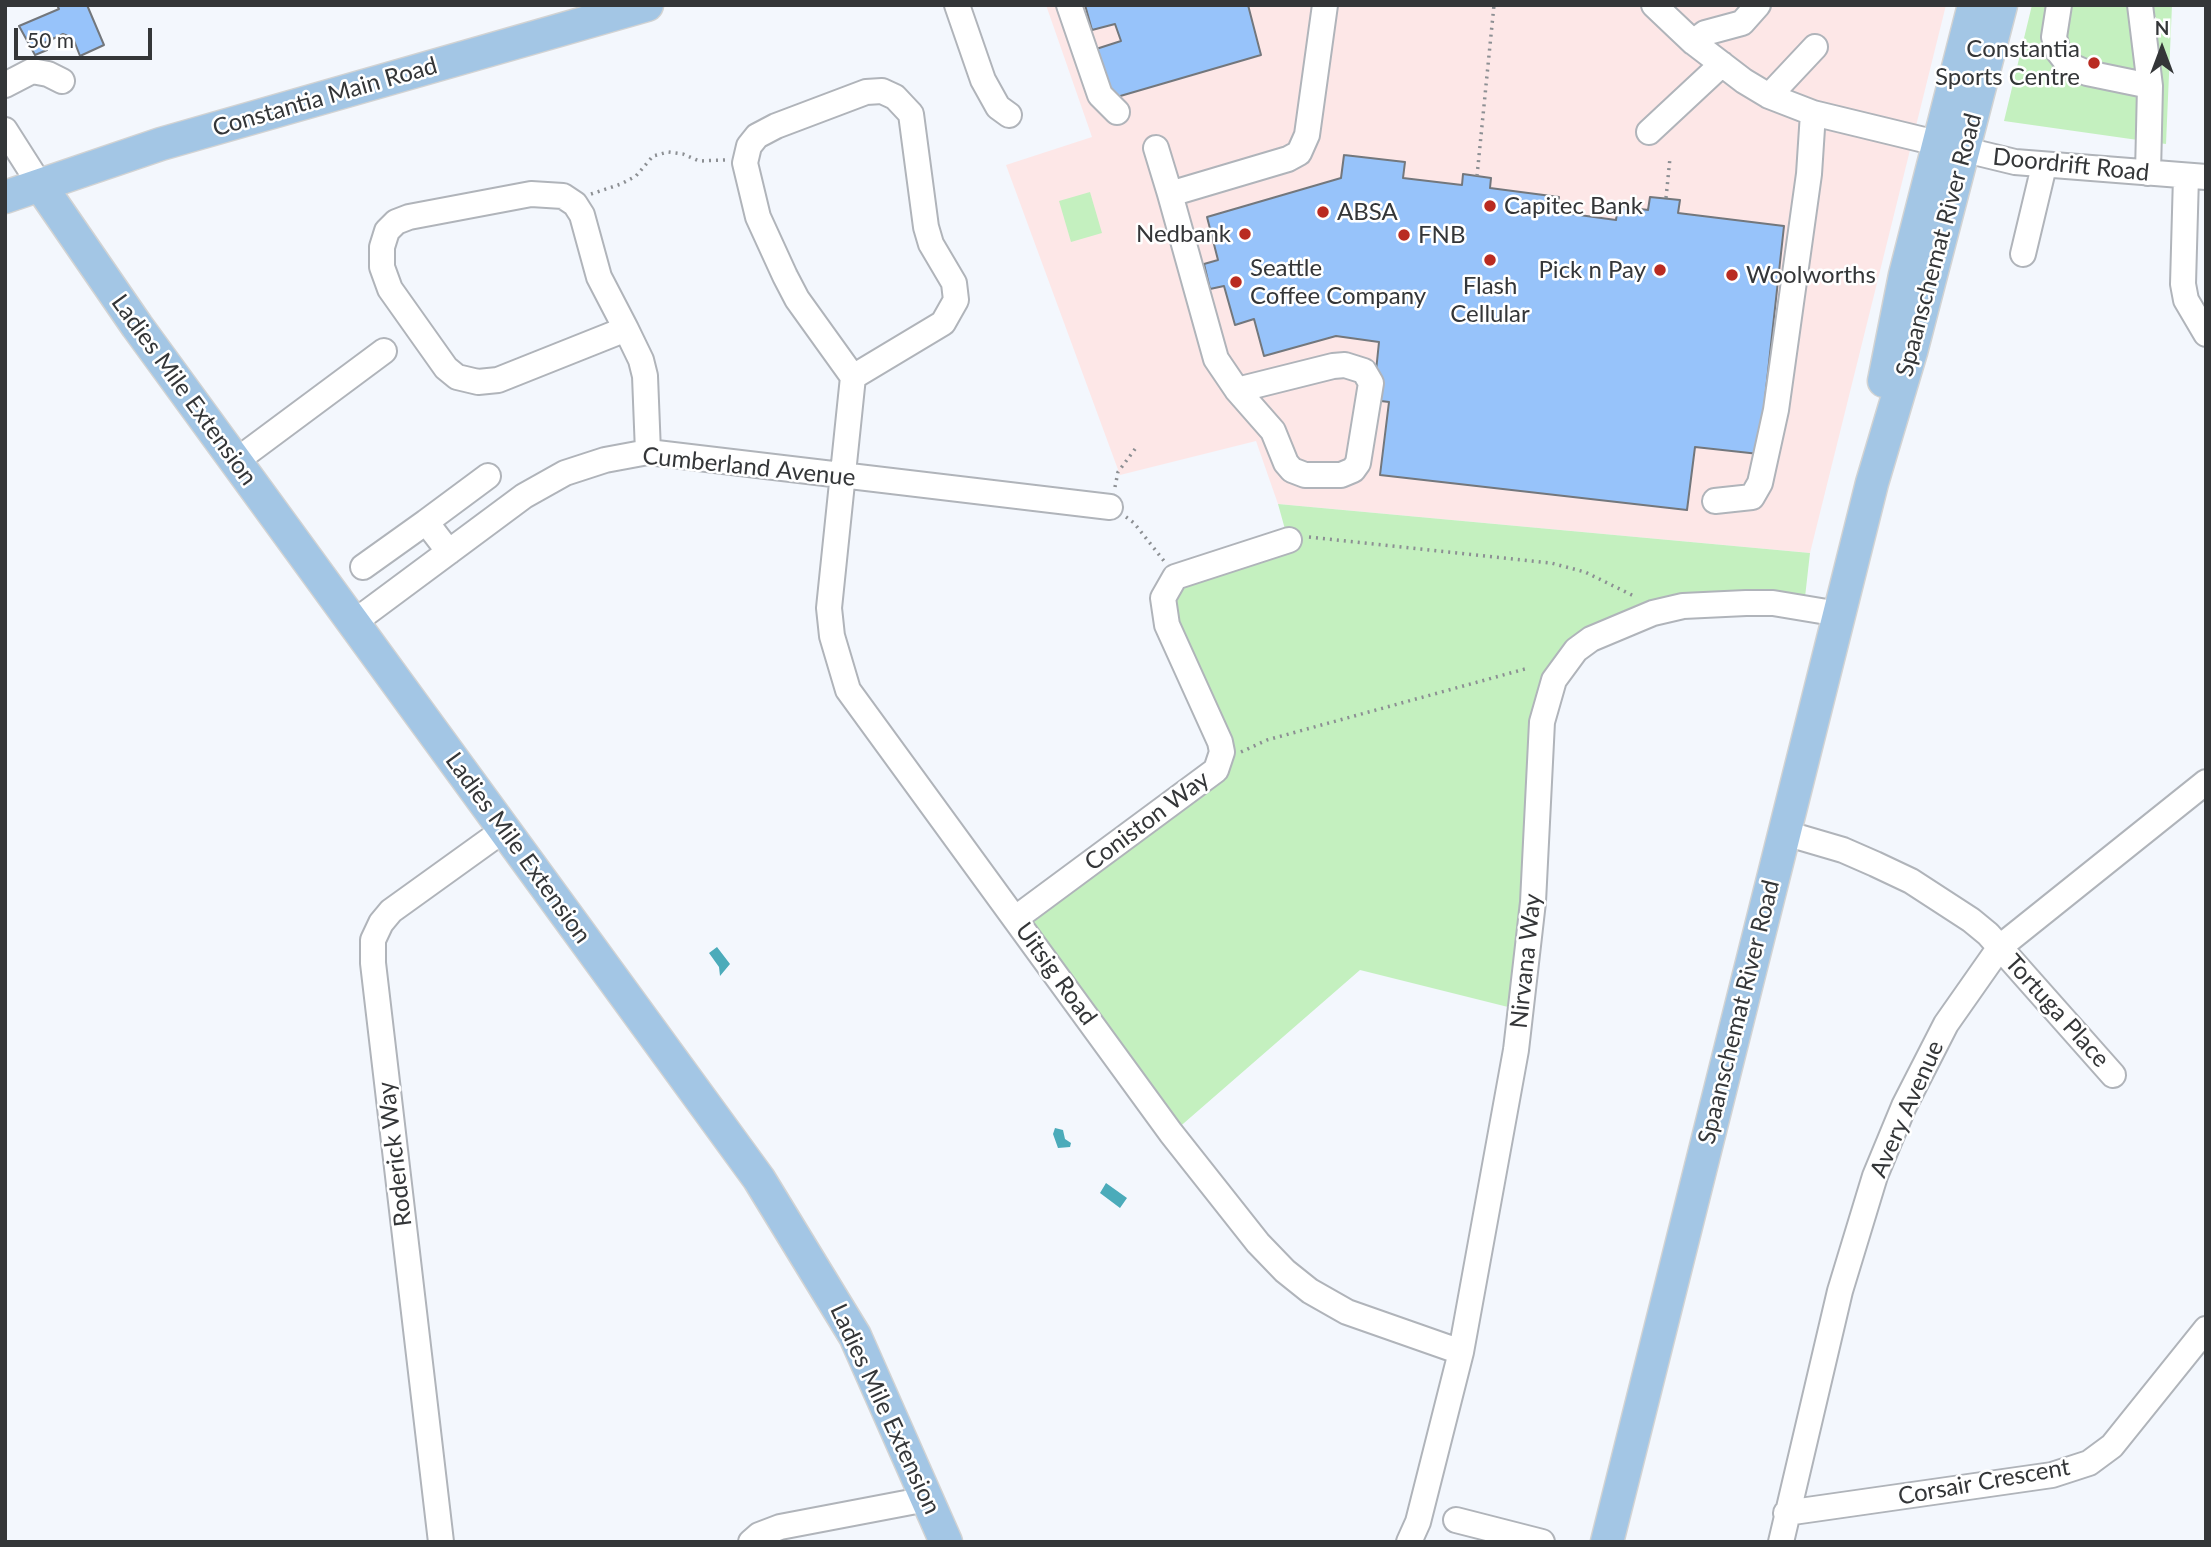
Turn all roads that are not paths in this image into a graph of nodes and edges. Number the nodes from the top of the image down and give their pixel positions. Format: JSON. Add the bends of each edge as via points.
{"nodes":[{"id":1,"x":647,"y":5,"type":"edge"},
{"id":2,"x":957,"y":5,"type":"edge"},
{"id":3,"x":1069,"y":5,"type":"edge"},
{"id":4,"x":1325,"y":5,"type":"edge"},
{"id":5,"x":1654,"y":5,"type":"edge"},
{"id":6,"x":1758,"y":5,"type":"edge"},
{"id":7,"x":1974,"y":5,"type":"edge"},
{"id":8,"x":2001,"y":5,"type":"edge"},
{"id":9,"x":2059,"y":5,"type":"edge"},
{"id":10,"x":2140,"y":5,"type":"edge"},
{"id":11,"x":1693,"y":42,"type":"junction"},
{"id":12,"x":1815,"y":47,"type":"dead end"},
{"id":13,"x":1722,"y":64,"type":"junction"},
{"id":14,"x":62,"y":81,"type":"dead end"},
{"id":15,"x":5,"y":85,"type":"edge"},
{"id":16,"x":2150,"y":86,"type":"junction"},
{"id":17,"x":1769,"y":96,"type":"junction"},
{"id":18,"x":1117,"y":112,"type":"dead end"},
{"id":19,"x":1813,"y":113,"type":"junction"},
{"id":20,"x":1009,"y":115,"type":"dead end"},
{"id":21,"x":5,"y":130,"type":"edge"},
{"id":22,"x":1649,"y":132,"type":"dead end"},
{"id":23,"x":1156,"y":148,"type":"dead end"},
{"id":24,"x":1951,"y":149,"type":"junction"},
{"id":25,"x":2044,"y":166,"type":"junction"},
{"id":26,"x":2148,"y":173,"type":"junction"},
{"id":27,"x":2196,"y":176,"type":"edge"},
{"id":28,"x":40,"y":185,"type":"junction"},
{"id":29,"x":1170,"y":194,"type":"junction"},
{"id":30,"x":5,"y":197,"type":"edge"},
{"id":31,"x":2023,"y":254,"type":"dead end"},
{"id":32,"x":626,"y":329,"type":"junction"},
{"id":33,"x":2206,"y":334,"type":"edge"},
{"id":34,"x":384,"y":351,"type":"dead end"},
{"id":35,"x":853,"y":377,"type":"junction"},
{"id":36,"x":1237,"y":390,"type":"junction"},
{"id":37,"x":648,"y":452,"type":"junction"},
{"id":38,"x":236,"y":461,"type":"junction"},
{"id":39,"x":843,"y":475,"type":"junction"},
{"id":40,"x":488,"y":476,"type":"dead end"},
{"id":41,"x":1715,"y":500,"type":"dead end"},
{"id":42,"x":1110,"y":507,"type":"road end"},
{"id":43,"x":426,"y":522,"type":"junction"},
{"id":44,"x":1289,"y":540,"type":"road end"},
{"id":45,"x":449,"y":552,"type":"junction"},
{"id":46,"x":363,"y":567,"type":"dead end"},
{"id":47,"x":1839,"y":614,"type":"junction"},
{"id":48,"x":353,"y":623,"type":"junction"},
{"id":49,"x":2206,"y":782,"type":"edge"},
{"id":50,"x":505,"y":830,"type":"junction"},
{"id":51,"x":1784,"y":832,"type":"junction"},
{"id":52,"x":1016,"y":918,"type":"junction"},
{"id":53,"x":2000,"y":947,"type":"junction"},
{"id":54,"x":2113,"y":1075,"type":"dead end"},
{"id":55,"x":2206,"y":1329,"type":"edge"},
{"id":56,"x":1461,"y":1352,"type":"junction"},
{"id":57,"x":927,"y":1499,"type":"junction"},
{"id":58,"x":1786,"y":1513,"type":"junction"},
{"id":59,"x":1456,"y":1520,"type":"dead end"},
{"id":60,"x":1539,"y":1541,"type":"edge"},
{"id":61,"x":441,"y":1542,"type":"edge"},
{"id":62,"x":751,"y":1542,"type":"edge"},
{"id":63,"x":946,"y":1542,"type":"edge"},
{"id":64,"x":1409,"y":1542,"type":"edge"},
{"id":65,"x":1607,"y":1542,"type":"edge"},
{"id":66,"x":1781,"y":1542,"type":"edge"}],
"edges":[{"from":1,"to":28,"type":"main road","name":"Constantia Main Road","via":[[174,140]]},
{"from":2,"to":20,"type":"street","via":[[983,80],[998,107]]},
{"from":3,"to":18,"type":"street","via":[[1097,88]]},
{"from":4,"to":29,"type":"street","via":[[1307,135],[1299,153]]},
{"from":5,"to":11,"type":"street","name":"Doordrift Road"},
{"from":6,"to":11,"type":"street","via":[[1742,23],[1706,33]]},
{"from":7,"to":24,"type":"main road","name":"Spaanschemat River Road"},
{"from":8,"to":24,"type":"main road","name":"Spaanschemat River Road"},
{"from":9,"to":16,"type":"street","via":[[2054,37],[2069,65]]},
{"from":10,"to":16,"type":"street"},
{"from":11,"to":13,"type":"street","name":"Doordrift Road"},
{"from":12,"to":17,"type":"street"},
{"from":13,"to":17,"type":"street","name":"Doordrift Road"},
{"from":13,"to":22,"type":"street"},
{"from":14,"to":15,"type":"street","via":[[32,71]]},
{"from":16,"to":26,"type":"street"},
{"from":17,"to":19,"type":"street","name":"Doordrift Road"},
{"from":19,"to":24,"type":"street","name":"Doordrift Road"},
{"from":19,"to":41,"type":"street","via":[[1809,174],[1776,410],[1760,483],[1752,498]]},
{"from":21,"to":28,"type":"street"},
{"from":23,"to":29,"type":"street"},
{"from":24,"to":25,"type":"street","name":"Doordrift Road"},
{"from":24,"to":47,"type":"main road","name":"Spaanschemat River Road","via":[[1911,352]]},
{"from":25,"to":26,"type":"street","name":"Doordrift Road"},
{"from":25,"to":31,"type":"street"},
{"from":26,"to":27,"type":"street","name":"Doordrift Road"},
{"from":27,"to":33,"type":"street","via":[[2183,284],[2195,320]]},
{"from":28,"to":30,"type":"main road","name":"Constantia Main Road"},
{"from":28,"to":38,"type":"main road","name":"Ladies Mile Extension"},
{"from":29,"to":36,"type":"street","via":[[1216,359]]},
{"from":32,"to":32,"type":"street","via":[[498,380],[457,377],[403,309],[382,267],[387,231],[409,217],[548,193],[563,196],[582,215],[599,277]]},
{"from":32,"to":37,"type":"street","via":[[645,376]]},
{"from":34,"to":38,"type":"street"},
{"from":35,"to":35,"type":"street","via":[[943,323],[956,300],[954,283],[926,227],[911,114],[882,91],[866,92],[776,126],[757,136],[745,163],[758,217],[785,276]]},
{"from":35,"to":39,"type":"street","name":"Uitsig Road"},
{"from":36,"to":36,"type":"street","via":[[1333,366],[1364,371],[1371,383],[1358,463],[1340,475],[1305,475],[1292,470],[1273,431]]},
{"from":37,"to":39,"type":"street","name":"Cumberland Avenue"},
{"from":37,"to":45,"type":"street","name":"Cumberland Avenue","via":[[565,473],[524,496]]},
{"from":38,"to":48,"type":"main road","name":"Ladies Mile Extension"},
{"from":39,"to":42,"type":"street","name":"Cumberland Avenue"},
{"from":39,"to":52,"type":"street","name":"Uitsig Road","via":[[829,608],[848,690]]},
{"from":40,"to":43,"type":"street"},
{"from":43,"to":45,"type":"street"},
{"from":43,"to":46,"type":"street"},
{"from":44,"to":52,"type":"street","name":"Coniston Way","via":[[1175,577],[1167,588],[1163,612],[1220,742],[1220,761],[1210,777]]},
{"from":45,"to":48,"type":"street","name":"Cumberland Avenue"},
{"from":47,"to":51,"type":"main road","name":"Spaanschemat River Road"},
{"from":47,"to":56,"type":"street","name":"Nirvana Way","via":[[1773,603],[1683,606],[1653,613],[1591,639],[1576,650],[1554,680],[1547,698],[1540,755],[1523,1006]]},
{"from":48,"to":50,"type":"main road","name":"Ladies Mile Extension"},
{"from":49,"to":53,"type":"street","name":"Avery Avenue"},
{"from":50,"to":57,"type":"main road","name":"Ladies Mile Extension","via":[[792,1230],[864,1355]]},
{"from":50,"to":61,"type":"street","name":"Roderick Way","via":[[391,911],[373,940]]},
{"from":51,"to":53,"type":"street","name":"Tortuga Place","via":[[1843,850],[1911,881],[1971,920]]},
{"from":51,"to":65,"type":"main road","name":"Spaanschemat River Road"},
{"from":52,"to":56,"type":"street","name":"Uitsig Road","via":[[1171,1133],[1284,1271],[1347,1312]]},
{"from":53,"to":54,"type":"street","name":"Tortuga Place"},
{"from":53,"to":58,"type":"street","name":"Avery Avenue","via":[[1946,1024],[1875,1176],[1840,1291]]},
{"from":55,"to":58,"type":"street","name":"Corsair Crescent","via":[[2112,1446],[2089,1463],[2052,1475]]},
{"from":56,"to":64,"type":"street","name":"Nirvana Way"},
{"from":57,"to":62,"type":"street","via":[[780,1527]]},
{"from":57,"to":63,"type":"main road","name":"Ladies Mile Extension"},
{"from":58,"to":66,"type":"street","name":"Avery Avenue"},
{"from":59,"to":60,"type":"street"}]}
